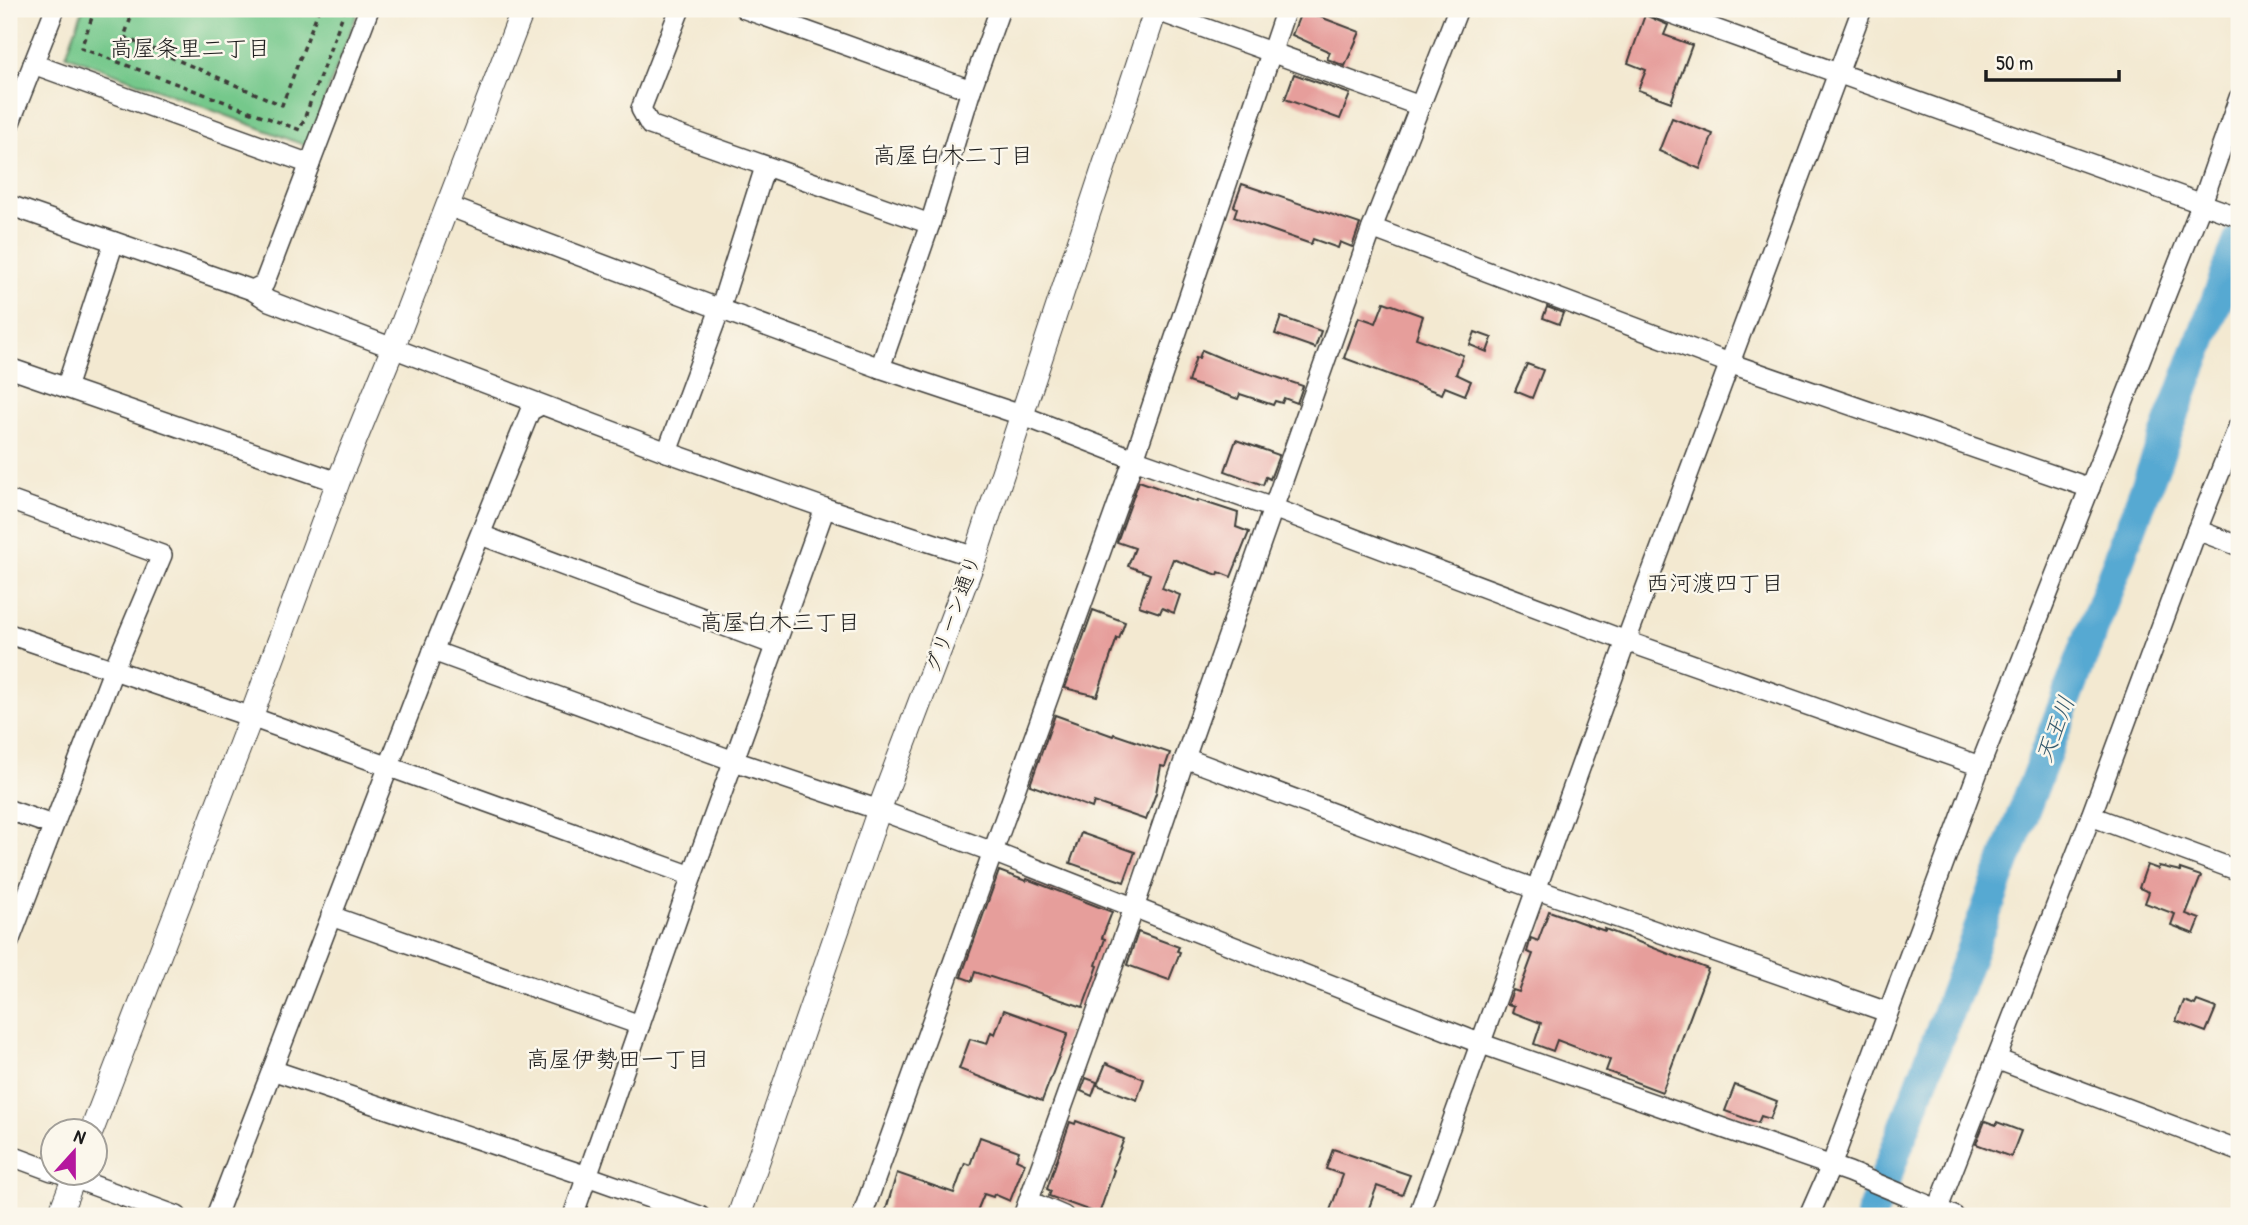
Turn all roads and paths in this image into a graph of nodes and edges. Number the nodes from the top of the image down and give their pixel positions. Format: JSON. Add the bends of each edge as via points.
{"nodes":[{"id":1,"x":55,"y":9,"type":"edge"},
{"id":2,"x":95,"y":9,"type":"edge"},
{"id":3,"x":134,"y":9,"type":"edge"},
{"id":4,"x":319,"y":9,"type":"edge"},
{"id":5,"x":345,"y":9,"type":"edge"},
{"id":6,"x":369,"y":9,"type":"edge"},
{"id":7,"x":523,"y":9,"type":"edge"},
{"id":8,"x":680,"y":9,"type":"edge"},
{"id":9,"x":745,"y":9,"type":"edge"},
{"id":10,"x":1000,"y":9,"type":"edge"},
{"id":11,"x":1155,"y":9,"type":"edge"},
{"id":12,"x":1286,"y":9,"type":"edge"},
{"id":13,"x":1458,"y":9,"type":"edge"},
{"id":14,"x":1659,"y":9,"type":"edge"},
{"id":15,"x":1862,"y":9,"type":"edge"},
{"id":16,"x":1271,"y":52,"type":"junction"},
{"id":17,"x":33,"y":64,"type":"junction"},
{"id":18,"x":1836,"y":74,"type":"junction"},
{"id":19,"x":971,"y":90,"type":"junction"},
{"id":20,"x":2239,"y":98,"type":"edge"},
{"id":21,"x":1420,"y":106,"type":"junction"},
{"id":22,"x":9,"y":125,"type":"edge"},
{"id":23,"x":310,"y":164,"type":"junction"},
{"id":24,"x":765,"y":167,"type":"junction"},
{"id":25,"x":9,"y":205,"type":"edge"},
{"id":26,"x":448,"y":206,"type":"junction"},
{"id":27,"x":2209,"y":206,"type":"junction"},
{"id":28,"x":2239,"y":217,"type":"edge"},
{"id":29,"x":930,"y":224,"type":"junction"},
{"id":30,"x":1372,"y":228,"type":"junction"},
{"id":31,"x":114,"y":242,"type":"junction"},
{"id":32,"x":252,"y":290,"type":"junction"},
{"id":33,"x":720,"y":309,"type":"junction"},
{"id":34,"x":393,"y":348,"type":"junction"},
{"id":35,"x":1729,"y":363,"type":"junction"},
{"id":36,"x":9,"y":368,"type":"edge"},
{"id":37,"x":880,"y":368,"type":"junction"},
{"id":38,"x":66,"y":388,"type":"junction"},
{"id":39,"x":541,"y":405,"type":"junction"},
{"id":40,"x":1021,"y":415,"type":"junction"},
{"id":41,"x":2239,"y":425,"type":"edge"},
{"id":42,"x":667,"y":452,"type":"junction"},
{"id":43,"x":1133,"y":459,"type":"junction"},
{"id":44,"x":338,"y":482,"type":"junction"},
{"id":45,"x":2090,"y":488,"type":"junction"},
{"id":46,"x":9,"y":500,"type":"edge"},
{"id":47,"x":825,"y":508,"type":"junction"},
{"id":48,"x":1273,"y":508,"type":"junction"},
{"id":49,"x":2197,"y":530,"type":"junction"},
{"id":50,"x":481,"y":536,"type":"junction"},
{"id":51,"x":2239,"y":546,"type":"edge"},
{"id":52,"x":975,"y":557,"type":"junction"},
{"id":53,"x":9,"y":634,"type":"edge"},
{"id":54,"x":1626,"y":641,"type":"junction"},
{"id":55,"x":775,"y":645,"type":"junction"},
{"id":56,"x":433,"y":651,"type":"junction"},
{"id":57,"x":113,"y":671,"type":"junction"},
{"id":58,"x":251,"y":717,"type":"junction"},
{"id":59,"x":1185,"y":758,"type":"junction"},
{"id":60,"x":734,"y":761,"type":"junction"},
{"id":61,"x":1980,"y":766,"type":"junction"},
{"id":62,"x":389,"y":767,"type":"junction"},
{"id":63,"x":9,"y":810,"type":"edge"},
{"id":64,"x":879,"y":810,"type":"junction"},
{"id":65,"x":2091,"y":816,"type":"junction"},
{"id":66,"x":52,"y":825,"type":"junction"},
{"id":67,"x":993,"y":852,"type":"junction"},
{"id":68,"x":2239,"y":871,"type":"edge"},
{"id":69,"x":692,"y":876,"type":"junction"},
{"id":70,"x":1535,"y":889,"type":"junction"},
{"id":71,"x":1134,"y":908,"type":"junction"},
{"id":72,"x":331,"y":916,"type":"junction"},
{"id":73,"x":9,"y":942,"type":"edge"},
{"id":74,"x":1887,"y":1012,"type":"junction"},
{"id":75,"x":640,"y":1025,"type":"junction"},
{"id":76,"x":1479,"y":1042,"type":"junction"},
{"id":77,"x":1996,"y":1059,"type":"junction"},
{"id":78,"x":272,"y":1070,"type":"junction"},
{"id":79,"x":97,"y":1116,"type":"edge"},
{"id":80,"x":2239,"y":1151,"type":"edge"},
{"id":81,"x":9,"y":1155,"type":"edge"},
{"id":82,"x":38,"y":1165,"type":"edge"},
{"id":83,"x":1840,"y":1169,"type":"junction"},
{"id":84,"x":587,"y":1176,"type":"junction"},
{"id":85,"x":63,"y":1186,"type":"edge"},
{"id":86,"x":97,"y":1186,"type":"edge"},
{"id":87,"x":1026,"y":1209,"type":"edge"},
{"id":88,"x":1938,"y":1211,"type":"edge"},
{"id":89,"x":59,"y":1216,"type":"edge"},
{"id":90,"x":177,"y":1216,"type":"edge"},
{"id":91,"x":216,"y":1216,"type":"edge"},
{"id":92,"x":573,"y":1216,"type":"edge"},
{"id":93,"x":700,"y":1216,"type":"edge"},
{"id":94,"x":739,"y":1216,"type":"edge"},
{"id":95,"x":862,"y":1216,"type":"edge"},
{"id":96,"x":1064,"y":1216,"type":"edge"},
{"id":97,"x":1418,"y":1216,"type":"edge"},
{"id":98,"x":1809,"y":1216,"type":"edge"}],
"edges":[{"from":1,"to":17,"type":"street"},
{"from":2,"to":5,"type":"path","via":[[81,48],[300,130]]},
{"from":3,"to":4,"type":"path","via":[[124,37],[282,105]]},
{"from":6,"to":23,"type":"street"},
{"from":7,"to":26,"type":"street"},
{"from":8,"to":24,"type":"street","via":[[641,109],[650,125]]},
{"from":9,"to":19,"type":"street"},
{"from":10,"to":19,"type":"street"},
{"from":11,"to":16,"type":"street"},
{"from":11,"to":40,"type":"street","name":"グリーン通り"},
{"from":12,"to":16,"type":"street"},
{"from":13,"to":21,"type":"street"},
{"from":14,"to":18,"type":"street"},
{"from":15,"to":18,"type":"street"},
{"from":16,"to":21,"type":"street"},
{"from":16,"to":43,"type":"street"},
{"from":17,"to":22,"type":"street"},
{"from":17,"to":23,"type":"street"},
{"from":18,"to":27,"type":"street"},
{"from":18,"to":35,"type":"street"},
{"from":19,"to":29,"type":"street"},
{"from":20,"to":27,"type":"street"},
{"from":21,"to":30,"type":"street"},
{"from":23,"to":32,"type":"street","via":[[264,284]]},
{"from":24,"to":29,"type":"street"},
{"from":24,"to":33,"type":"street"},
{"from":25,"to":31,"type":"street"},
{"from":26,"to":33,"type":"street"},
{"from":26,"to":34,"type":"street"},
{"from":27,"to":28,"type":"street"},
{"from":27,"to":45,"type":"street"},
{"from":29,"to":37,"type":"street"},
{"from":30,"to":35,"type":"street"},
{"from":30,"to":48,"type":"street"},
{"from":31,"to":32,"type":"street"},
{"from":31,"to":38,"type":"street"},
{"from":32,"to":34,"type":"street"},
{"from":33,"to":37,"type":"street"},
{"from":33,"to":42,"type":"street"},
{"from":34,"to":39,"type":"street"},
{"from":34,"to":44,"type":"street"},
{"from":35,"to":45,"type":"street"},
{"from":35,"to":54,"type":"street"},
{"from":36,"to":38,"type":"street"},
{"from":37,"to":40,"type":"street"},
{"from":38,"to":44,"type":"street"},
{"from":39,"to":42,"type":"street"},
{"from":39,"to":50,"type":"street","via":[[530,411]]},
{"from":40,"to":43,"type":"street"},
{"from":40,"to":52,"type":"street","name":"グリーン通り"},
{"from":41,"to":49,"type":"street"},
{"from":42,"to":47,"type":"street"},
{"from":43,"to":48,"type":"street"},
{"from":43,"to":67,"type":"street"},
{"from":44,"to":58,"type":"street"},
{"from":45,"to":61,"type":"street"},
{"from":46,"to":57,"type":"street","via":[[162,555]]},
{"from":47,"to":52,"type":"street"},
{"from":47,"to":55,"type":"street"},
{"from":48,"to":54,"type":"street"},
{"from":48,"to":59,"type":"street"},
{"from":49,"to":51,"type":"street"},
{"from":49,"to":65,"type":"street"},
{"from":50,"to":55,"type":"street"},
{"from":50,"to":56,"type":"street"},
{"from":52,"to":64,"type":"street","name":"グリーン通り"},
{"from":53,"to":57,"type":"street"},
{"from":54,"to":61,"type":"street"},
{"from":54,"to":70,"type":"street"},
{"from":55,"to":60,"type":"street"},
{"from":56,"to":60,"type":"street"},
{"from":56,"to":62,"type":"street"},
{"from":57,"to":58,"type":"street"},
{"from":57,"to":66,"type":"street"},
{"from":58,"to":62,"type":"street"},
{"from":58,"to":79,"type":"street"},
{"from":59,"to":70,"type":"street"},
{"from":59,"to":71,"type":"street"},
{"from":60,"to":64,"type":"street"},
{"from":60,"to":69,"type":"street"},
{"from":61,"to":74,"type":"street"},
{"from":62,"to":69,"type":"street"},
{"from":62,"to":72,"type":"street"},
{"from":63,"to":66,"type":"street"},
{"from":64,"to":67,"type":"street"},
{"from":64,"to":94,"type":"street","name":"グリーン通り"},
{"from":65,"to":68,"type":"street"},
{"from":65,"to":77,"type":"street"},
{"from":66,"to":73,"type":"street"},
{"from":67,"to":71,"type":"street"},
{"from":67,"to":95,"type":"street"},
{"from":69,"to":75,"type":"street"},
{"from":70,"to":74,"type":"street"},
{"from":70,"to":76,"type":"street"},
{"from":71,"to":76,"type":"street"},
{"from":71,"to":87,"type":"street"},
{"from":72,"to":75,"type":"street"},
{"from":72,"to":78,"type":"street"},
{"from":74,"to":83,"type":"street"},
{"from":75,"to":84,"type":"street"},
{"from":76,"to":83,"type":"street"},
{"from":76,"to":97,"type":"street"},
{"from":77,"to":80,"type":"street"},
{"from":77,"to":88,"type":"street"},
{"from":78,"to":84,"type":"street"},
{"from":78,"to":91,"type":"street"},
{"from":81,"to":82,"type":"street"},
{"from":83,"to":88,"type":"street"},
{"from":83,"to":98,"type":"street"},
{"from":84,"to":92,"type":"street"},
{"from":84,"to":93,"type":"street"},
{"from":85,"to":89,"type":"street"},
{"from":86,"to":90,"type":"street"},
{"from":87,"to":96,"type":"street"}]}
